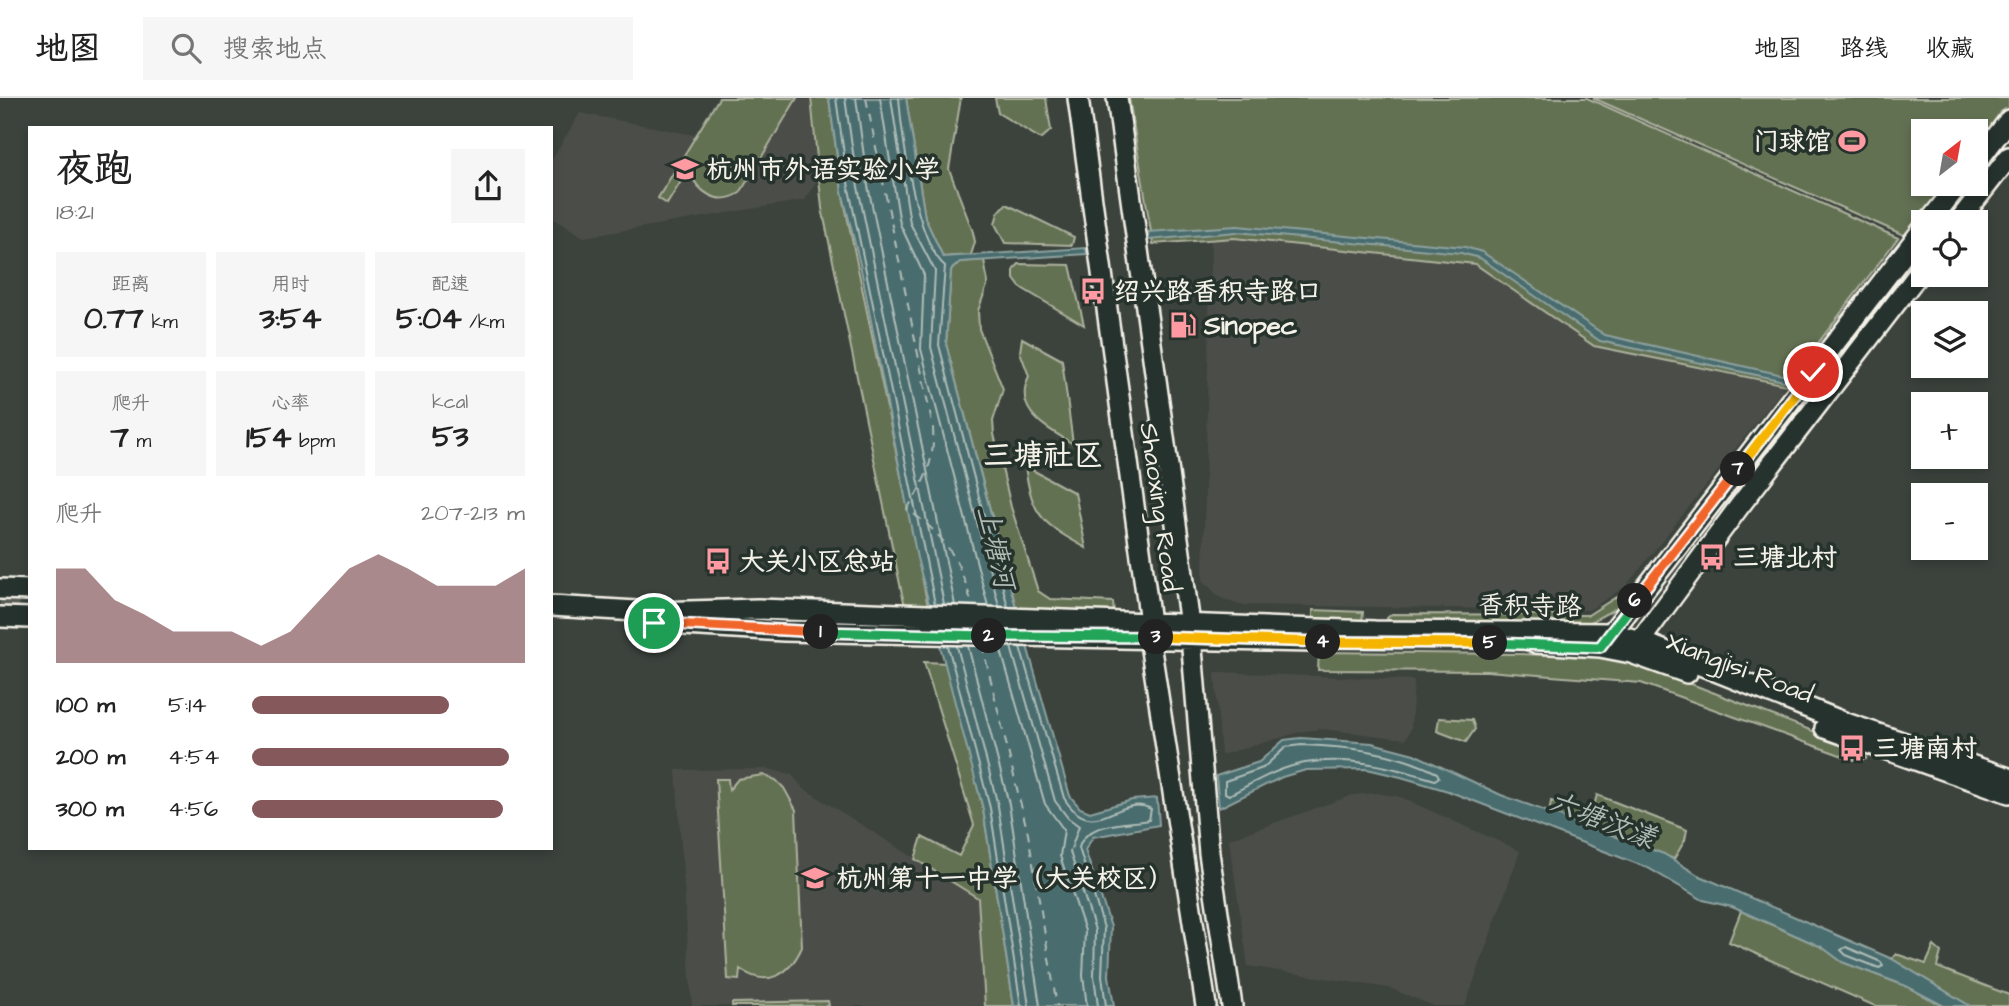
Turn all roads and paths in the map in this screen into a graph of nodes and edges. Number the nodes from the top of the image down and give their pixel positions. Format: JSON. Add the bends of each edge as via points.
{"nodes":[{"id":1,"x":1078,"y":98,"type":"edge"},
{"id":2,"x":1117,"y":98,"type":"edge"},
{"id":3,"x":2009,"y":120,"type":"edge"},
{"id":4,"x":1988,"y":147,"type":"edge"},
{"id":5,"x":2009,"y":157,"type":"edge"},
{"id":6,"x":1950,"y":196,"type":"edge"},
{"id":7,"x":1938,"y":210,"type":"edge"},
{"id":8,"x":1967,"y":210,"type":"edge"},
{"id":9,"x":1911,"y":245,"type":"edge"},
{"id":10,"x":1911,"y":284,"type":"edge"},
{"id":11,"x":0,"y":589,"type":"edge"},
{"id":12,"x":28,"y":590,"type":"edge"},
{"id":13,"x":553,"y":606,"type":"edge"},
{"id":14,"x":0,"y":617,"type":"edge"},
{"id":15,"x":28,"y":618,"type":"edge"},
{"id":16,"x":553,"y":619,"type":"edge"},
{"id":17,"x":1058,"y":629,"type":"junction"},
{"id":18,"x":1149,"y":630,"type":"junction"},
{"id":19,"x":1191,"y":632,"type":"junction"},
{"id":20,"x":1606,"y":640,"type":"junction"},
{"id":21,"x":1635,"y":647,"type":"junction"},
{"id":22,"x":2009,"y":778,"type":"edge"},
{"id":23,"x":2009,"y":793,"type":"edge"},
{"id":24,"x":1206,"y":1006,"type":"edge"},
{"id":25,"x":1232,"y":1006,"type":"edge"}],
"edges":[{"from":1,"to":18,"type":"main road","name":"Shaoxing Road"},
{"from":2,"to":19,"type":"main road","name":"Shaoxing Road"},
{"from":3,"to":4,"type":"main road"},
{"from":5,"to":8,"type":"main road"},
{"from":6,"to":7,"type":"main road"},
{"from":9,"to":20,"type":"main road"},
{"from":10,"to":21,"type":"main road"},
{"from":11,"to":12,"type":"main road"},
{"from":13,"to":17,"type":"main road","via":[[654,612],[863,612]]},
{"from":14,"to":15,"type":"main road"},
{"from":16,"to":17,"type":"main road","via":[[863,633]]},
{"from":17,"to":18,"type":"main road","name":"Xiangjisi Road"},
{"from":18,"to":19,"type":"main road","name":"Xiangjisi Road"},
{"from":18,"to":24,"type":"main road","name":"Shaoxing Road"},
{"from":19,"to":20,"type":"main road","name":"Xiangjisi Road","via":[[1524,643]]},
{"from":19,"to":25,"type":"main road","name":"Shaoxing Road","via":[[1209,853]]},
{"from":20,"to":21,"type":"main road","name":"Xiangjisi Road"},
{"from":21,"to":22,"type":"main road"},
{"from":21,"to":23,"type":"main road","name":"Xiangjisi Road","via":[[1857,742]]}]}
